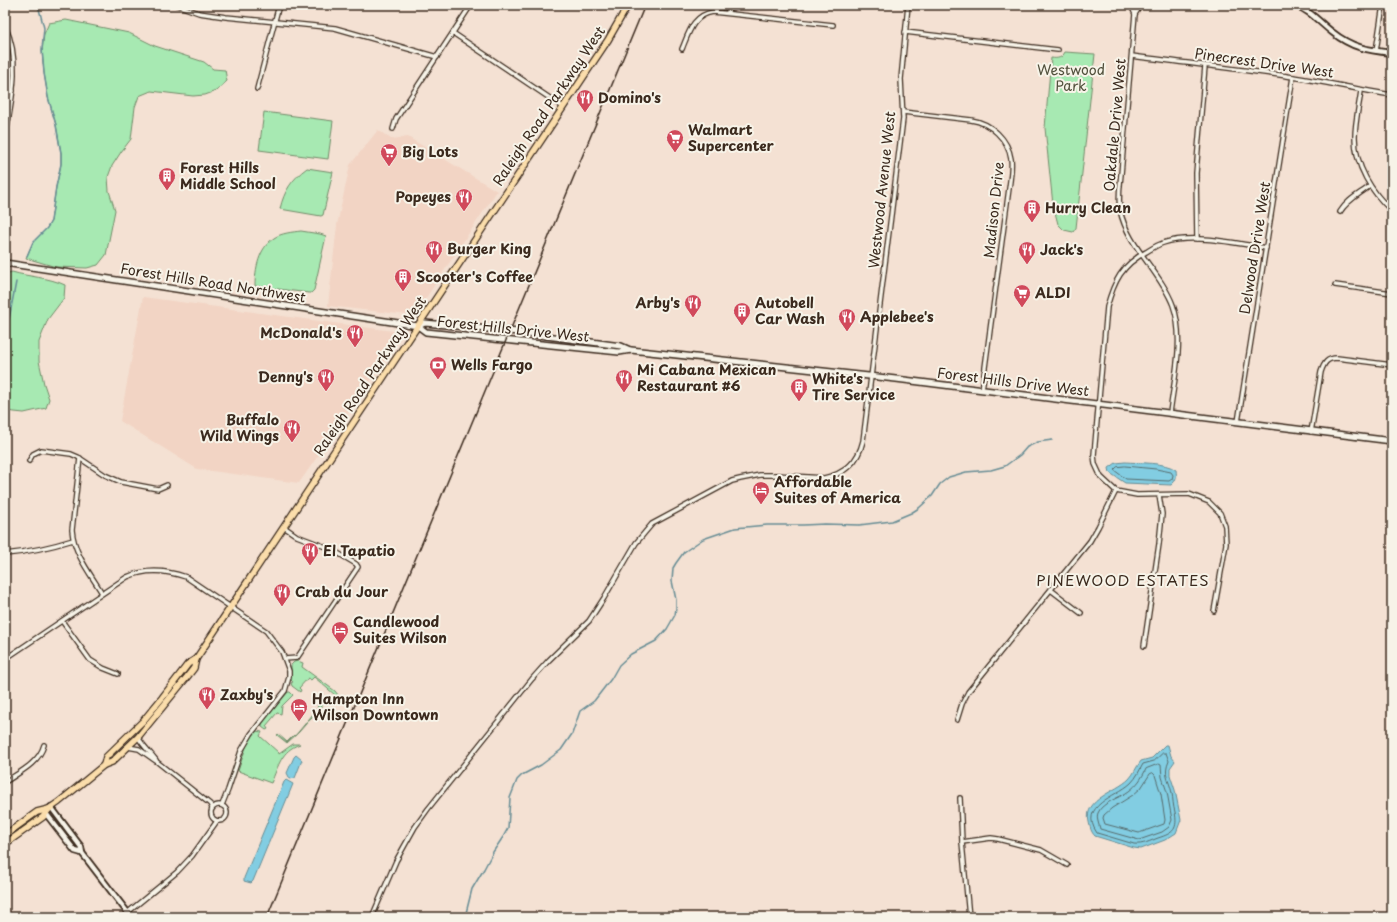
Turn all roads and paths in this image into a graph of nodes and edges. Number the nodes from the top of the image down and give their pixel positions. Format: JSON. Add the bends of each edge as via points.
{"nodes":[{"id":1,"x":177,"y":5,"type":"edge"},
{"id":2,"x":279,"y":5,"type":"edge"},
{"id":3,"x":471,"y":5,"type":"edge"},
{"id":4,"x":628,"y":5,"type":"edge"},
{"id":5,"x":728,"y":5,"type":"edge"},
{"id":6,"x":908,"y":5,"type":"edge"},
{"id":7,"x":1131,"y":5,"type":"edge"},
{"id":8,"x":1141,"y":5,"type":"edge"},
{"id":9,"x":1294,"y":5,"type":"edge"},
{"id":10,"x":1382,"y":5,"type":"edge"},
{"id":11,"x":1304,"y":6,"type":"edge"},
{"id":12,"x":728,"y":13,"type":"junction"},
{"id":13,"x":1135,"y":14,"type":"junction"},
{"id":14,"x":275,"y":22,"type":"junction"},
{"id":15,"x":833,"y":25,"type":"dead end"},
{"id":16,"x":5,"y":26,"type":"edge"},
{"id":17,"x":905,"y":32,"type":"junction"},
{"id":18,"x":453,"y":33,"type":"junction"},
{"id":19,"x":682,"y":49,"type":"dead end"},
{"id":20,"x":1058,"y":50,"type":"dead end"},
{"id":21,"x":1376,"y":51,"type":"junction"},
{"id":22,"x":1392,"y":53,"type":"edge"},
{"id":23,"x":1132,"y":56,"type":"junction"},
{"id":24,"x":437,"y":57,"type":"junction"},
{"id":25,"x":1205,"y":66,"type":"junction"},
{"id":26,"x":1293,"y":77,"type":"junction"},
{"id":27,"x":258,"y":89,"type":"dead end"},
{"id":28,"x":5,"y":90,"type":"edge"},
{"id":29,"x":13,"y":91,"type":"junction"},
{"id":30,"x":1362,"y":91,"type":"junction"},
{"id":31,"x":1392,"y":95,"type":"edge"},
{"id":32,"x":563,"y":107,"type":"junction"},
{"id":33,"x":903,"y":112,"type":"junction"},
{"id":34,"x":393,"y":128,"type":"dead end"},
{"id":35,"x":5,"y":139,"type":"edge"},
{"id":36,"x":1370,"y":186,"type":"junction"},
{"id":37,"x":1392,"y":211,"type":"edge"},
{"id":38,"x":1340,"y":212,"type":"dead end"},
{"id":39,"x":1197,"y":239,"type":"junction"},
{"id":40,"x":1266,"y":248,"type":"junction"},
{"id":41,"x":1142,"y":254,"type":"junction"},
{"id":42,"x":5,"y":263,"type":"edge"},
{"id":43,"x":1335,"y":285,"type":"dead end"},
{"id":44,"x":1392,"y":293,"type":"edge"},
{"id":45,"x":418,"y":326,"type":"junction"},
{"id":46,"x":631,"y":350,"type":"junction"},
{"id":47,"x":1392,"y":365,"type":"edge"},
{"id":48,"x":871,"y":376,"type":"junction"},
{"id":49,"x":982,"y":390,"type":"junction"},
{"id":50,"x":1099,"y":404,"type":"junction"},
{"id":51,"x":1170,"y":413,"type":"junction"},
{"id":52,"x":1238,"y":422,"type":"junction"},
{"id":53,"x":1312,"y":432,"type":"junction"},
{"id":54,"x":1392,"y":441,"type":"edge"},
{"id":55,"x":80,"y":458,"type":"junction"},
{"id":56,"x":29,"y":461,"type":"dead end"},
{"id":57,"x":167,"y":485,"type":"dead end"},
{"id":58,"x":1116,"y":491,"type":"junction"},
{"id":59,"x":1159,"y":495,"type":"junction"},
{"id":60,"x":284,"y":527,"type":"junction"},
{"id":61,"x":72,"y":540,"type":"junction"},
{"id":62,"x":5,"y":554,"type":"edge"},
{"id":63,"x":1051,"y":590,"type":"junction"},
{"id":64,"x":102,"y":593,"type":"junction"},
{"id":65,"x":230,"y":607,"type":"junction"},
{"id":66,"x":1214,"y":611,"type":"dead end"},
{"id":67,"x":1081,"y":613,"type":"dead end"},
{"id":68,"x":62,"y":621,"type":"junction"},
{"id":69,"x":1144,"y":646,"type":"dead end"},
{"id":70,"x":5,"y":659,"type":"edge"},
{"id":71,"x":196,"y":659,"type":"junction"},
{"id":72,"x":285,"y":659,"type":"junction"},
{"id":73,"x":118,"y":674,"type":"dead end"},
{"id":74,"x":957,"y":720,"type":"dead end"},
{"id":75,"x":138,"y":737,"type":"junction"},
{"id":76,"x":44,"y":745,"type":"dead end"},
{"id":77,"x":128,"y":747,"type":"junction"},
{"id":78,"x":156,"y":761,"type":"junction"},
{"id":79,"x":104,"y":765,"type":"junction"},
{"id":80,"x":5,"y":782,"type":"edge"},
{"id":81,"x":960,"y":798,"type":"dead end"},
{"id":82,"x":222,"y":805,"type":"junction"},
{"id":83,"x":212,"y":808,"type":"junction"},
{"id":84,"x":48,"y":810,"type":"junction"},
{"id":85,"x":217,"y":820,"type":"junction"},
{"id":86,"x":5,"y":834,"type":"edge"},
{"id":87,"x":962,"y":842,"type":"junction"},
{"id":88,"x":5,"y":844,"type":"edge"},
{"id":89,"x":82,"y":853,"type":"junction"},
{"id":90,"x":1068,"y":865,"type":"dead end"},
{"id":91,"x":127,"y":912,"type":"junction"},
{"id":92,"x":131,"y":917,"type":"edge"},
{"id":93,"x":372,"y":917,"type":"edge"},
{"id":94,"x":969,"y":917,"type":"edge"}],
"edges":[{"from":1,"to":14,"type":"street","via":[[199,13]]},
{"from":2,"to":14,"type":"street"},
{"from":3,"to":18,"type":"street"},
{"from":4,"to":32,"type":"main road","name":"Raleigh Road Parkway West"},
{"from":5,"to":12,"type":"street"},
{"from":6,"to":17,"type":"street","name":"Westwood Avenue West"},
{"from":7,"to":13,"type":"street","name":"Oakdale Drive West"},
{"from":8,"to":13,"type":"street","name":"Oakdale Drive West"},
{"from":9,"to":11,"type":"street"},
{"from":10,"to":21,"type":"street"},
{"from":11,"to":21,"type":"street","via":[[1331,32],[1348,43],[1358,48]]},
{"from":12,"to":15,"type":"street"},
{"from":12,"to":19,"type":"street","via":[[713,12],[698,18],[691,27]]},
{"from":13,"to":23,"type":"street","name":"Oakdale Drive West"},
{"from":14,"to":24,"type":"street","via":[[336,28]]},
{"from":14,"to":27,"type":"street"},
{"from":16,"to":29,"type":"street","via":[[13,49]]},
{"from":17,"to":20,"type":"street"},
{"from":17,"to":33,"type":"street","name":"Westwood Avenue West","via":[[901,79]]},
{"from":18,"to":24,"type":"street"},
{"from":18,"to":32,"type":"street"},
{"from":21,"to":22,"type":"street"},
{"from":23,"to":25,"type":"street","name":"Pinecrest Drive West"},
{"from":23,"to":41,"type":"street","name":"Oakdale Drive West","via":[[1119,199],[1128,232]]},
{"from":24,"to":34,"type":"street","via":[[396,118]]},
{"from":25,"to":26,"type":"street","name":"Pinecrest Drive West"},
{"from":25,"to":39,"type":"street","via":[[1196,173]]},
{"from":26,"to":30,"type":"street","name":"Pinecrest Drive West"},
{"from":26,"to":40,"type":"street","name":"Delwood Drive West"},
{"from":28,"to":29,"type":"street"},
{"from":29,"to":35,"type":"street"},
{"from":30,"to":31,"type":"street","name":"Pinecrest Drive West"},
{"from":30,"to":36,"type":"street","via":[[1356,142],[1363,173]]},
{"from":32,"to":45,"type":"main road","name":"Raleigh Road Parkway West"},
{"from":33,"to":48,"type":"street","name":"Westwood Avenue West"},
{"from":33,"to":49,"type":"street","name":"Madison Drive","via":[[982,123],[1000,136],[1007,145],[1010,155],[1011,176]]},
{"from":36,"to":37,"type":"street"},
{"from":36,"to":38,"type":"street","via":[[1349,200]]},
{"from":39,"to":40,"type":"street"},
{"from":39,"to":41,"type":"street","via":[[1162,243]]},
{"from":40,"to":52,"type":"street","name":"Delwood Drive West"},
{"from":41,"to":50,"type":"street","via":[[1118,276],[1111,290],[1107,307]]},
{"from":41,"to":51,"type":"street","name":"Oakdale Drive West","via":[[1166,289],[1178,323],[1179,348]]},
{"from":42,"to":45,"type":"main road","name":"Forest Hills Road Northwest"},
{"from":43,"to":44,"type":"street"},
{"from":45,"to":46,"type":"main road","name":"Forest Hills Drive West","via":[[425,323],[498,330],[621,346]]},
{"from":45,"to":46,"type":"main road","name":"Forest Hills Drive West","via":[[426,332],[485,339],[619,352]]},
{"from":45,"to":60,"type":"main road","name":"Raleigh Road Parkway West"},
{"from":46,"to":48,"type":"main road","name":"Forest Hills Drive West"},
{"from":47,"to":53,"type":"street","via":[[1329,359],[1321,372]]},
{"from":48,"to":49,"type":"main road","name":"Forest Hills Drive West"},
{"from":48,"to":93,"type":"street","name":"Westwood Avenue West","via":[[861,448],[847,469],[824,478],[760,475],[732,481],[652,524],[641,536],[589,621],[532,679],[428,809],[406,842]]},
{"from":49,"to":50,"type":"main road","name":"Forest Hills Drive West"},
{"from":50,"to":51,"type":"main road","name":"Forest Hills Drive West"},
{"from":50,"to":58,"type":"street","via":[[1095,464],[1101,477]]},
{"from":51,"to":52,"type":"main road","name":"Forest Hills Drive West"},
{"from":52,"to":53,"type":"main road","name":"Forest Hills Drive West"},
{"from":53,"to":54,"type":"main road","name":"Forest Hills Drive West"},
{"from":55,"to":56,"type":"street","via":[[71,454],[42,450],[33,454]]},
{"from":55,"to":57,"type":"street","via":[[105,476],[121,482],[158,489]]},
{"from":55,"to":61,"type":"street"},
{"from":58,"to":59,"type":"street","via":[[1137,495]]},
{"from":58,"to":63,"type":"street","via":[[1090,541]]},
{"from":59,"to":66,"type":"street","via":[[1189,494],[1209,502],[1220,513],[1225,526],[1226,544]]},
{"from":59,"to":69,"type":"street","via":[[1162,514]]},
{"from":60,"to":65,"type":"main road","name":"Raleigh Road Parkway West"},
{"from":60,"to":72,"type":"street","via":[[297,536],[331,548],[358,567],[297,658]]},
{"from":61,"to":62,"type":"street"},
{"from":61,"to":64,"type":"street"},
{"from":63,"to":67,"type":"street"},
{"from":63,"to":74,"type":"street","via":[[968,692]]},
{"from":64,"to":65,"type":"street","via":[[127,577],[153,570],[186,577]]},
{"from":64,"to":68,"type":"street"},
{"from":65,"to":71,"type":"main road","name":"Raleigh Road Parkway West"},
{"from":65,"to":72,"type":"street","via":[[266,631]]},
{"from":68,"to":70,"type":"street"},
{"from":68,"to":73,"type":"street","via":[[90,660]]},
{"from":71,"to":75,"type":"main road","name":"Raleigh Road Parkway West","via":[[188,677]]},
{"from":71,"to":79,"type":"main road","name":"Raleigh Road Parkway West","via":[[188,664],[143,721],[106,757]]},
{"from":72,"to":82,"type":"street","via":[[289,677],[285,691],[246,741]]},
{"from":75,"to":77,"type":"main road","name":"Raleigh Road Parkway West"},
{"from":75,"to":78,"type":"street"},
{"from":76,"to":80,"type":"street","via":[[42,753],[28,767]]},
{"from":77,"to":78,"type":"street","via":[[139,749]]},
{"from":77,"to":79,"type":"main road","name":"Raleigh Road Parkway West","via":[[112,762]]},
{"from":78,"to":83,"type":"street"},
{"from":79,"to":84,"type":"main road","name":"Raleigh Road Parkway West"},
{"from":81,"to":87,"type":"street"},
{"from":82,"to":83,"type":"street"},
{"from":82,"to":85,"type":"street","via":[[226,815],[222,820]]},
{"from":83,"to":85,"type":"street","via":[[211,816]]},
{"from":84,"to":86,"type":"main road","name":"Raleigh Road Parkway West","via":[[37,812]]},
{"from":84,"to":88,"type":"main road","name":"Raleigh Road Parkway West","via":[[43,817]]},
{"from":84,"to":89,"type":"street","via":[[81,847]]},
{"from":84,"to":89,"type":"street","via":[[75,852]]},
{"from":85,"to":91,"type":"street","via":[[192,856],[177,872]]},
{"from":87,"to":90,"type":"street","via":[[998,839],[1041,850]]},
{"from":87,"to":94,"type":"street"},
{"from":89,"to":91,"type":"street"},
{"from":91,"to":92,"type":"street"}]}
